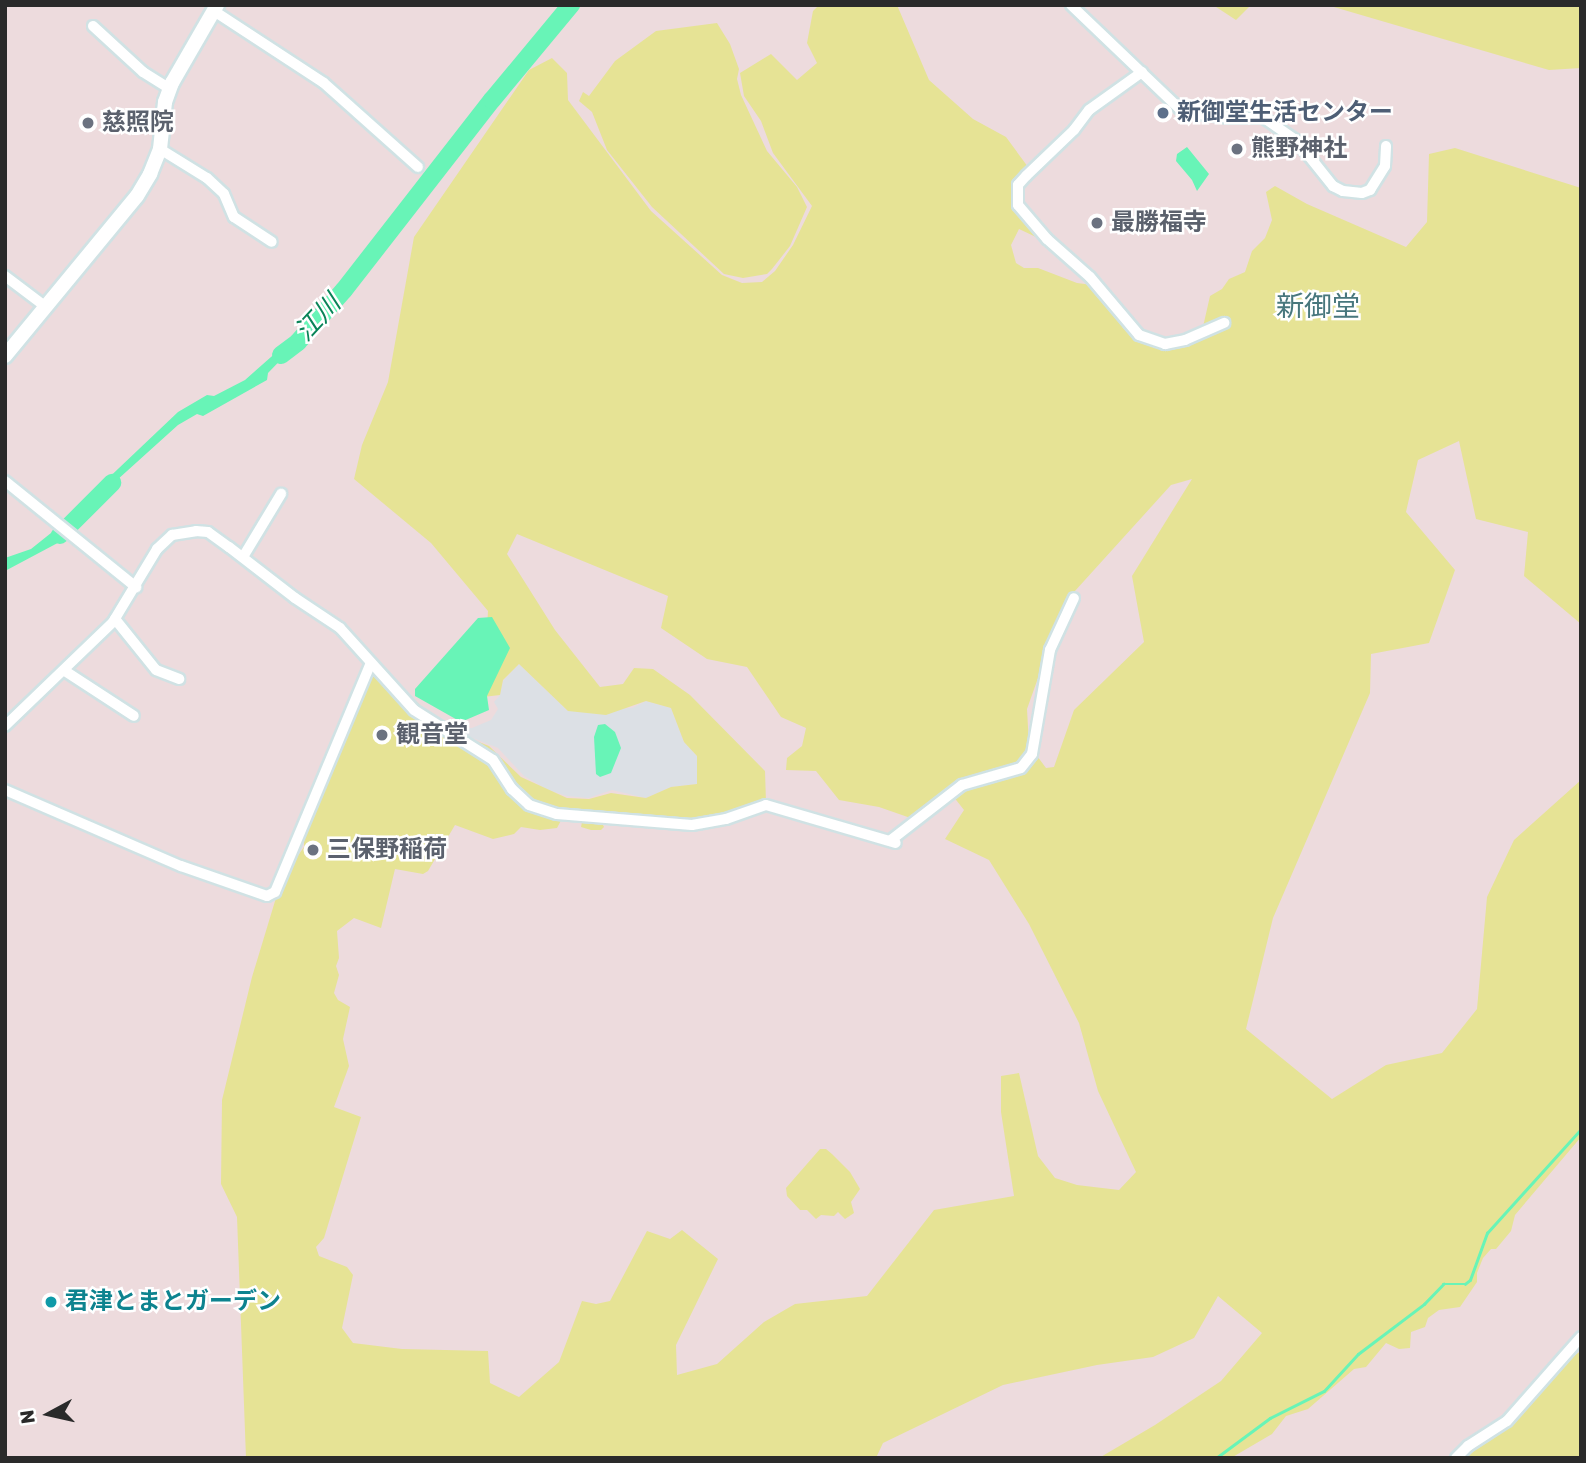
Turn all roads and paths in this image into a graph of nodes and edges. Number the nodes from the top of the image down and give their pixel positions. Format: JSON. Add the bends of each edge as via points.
{"nodes":[{"id":1,"x":1070,"y":5,"type":"edge"},
{"id":2,"x":216,"y":8,"type":"edge"},
{"id":3,"x":93,"y":26,"type":"dead end"},
{"id":4,"x":1142,"y":72,"type":"junction"},
{"id":5,"x":170,"y":89,"type":"junction"},
{"id":6,"x":1386,"y":146,"type":"dead end"},
{"id":7,"x":160,"y":149,"type":"junction"},
{"id":8,"x":418,"y":167,"type":"dead end"},
{"id":9,"x":272,"y":242,"type":"dead end"},
{"id":10,"x":5,"y":276,"type":"edge"},
{"id":11,"x":46,"y":307,"type":"junction"},
{"id":12,"x":1224,"y":323,"type":"dead end"},
{"id":13,"x":5,"y":356,"type":"edge"},
{"id":14,"x":5,"y":481,"type":"edge"},
{"id":15,"x":281,"y":494,"type":"dead end"},
{"id":16,"x":243,"y":557,"type":"junction"},
{"id":17,"x":135,"y":587,"type":"junction"},
{"id":18,"x":1074,"y":598,"type":"dead end"},
{"id":19,"x":115,"y":620,"type":"junction"},
{"id":20,"x":370,"y":663,"type":"junction"},
{"id":21,"x":65,"y":671,"type":"junction"},
{"id":22,"x":179,"y":679,"type":"dead end"},
{"id":23,"x":134,"y":716,"type":"dead end"},
{"id":24,"x":5,"y":726,"type":"edge"},
{"id":25,"x":5,"y":790,"type":"edge"},
{"id":26,"x":1581,"y":1337,"type":"edge"},
{"id":27,"x":1456,"y":1458,"type":"edge"}],
"edges":[{"from":1,"to":4,"type":"street"},
{"from":2,"to":5,"type":"street"},
{"from":2,"to":8,"type":"street","via":[[324,83]]},
{"from":3,"to":5,"type":"street","via":[[143,72]]},
{"from":4,"to":6,"type":"street","via":[[1187,115],[1264,118],[1297,141],[1334,186],[1350,193],[1370,190],[1377,181],[1385,166]]},
{"from":4,"to":12,"type":"street","via":[[1089,110],[1026,176],[1018,185],[1018,205],[1047,239],[1090,277],[1139,335],[1165,344]]},
{"from":5,"to":7,"type":"street"},
{"from":7,"to":9,"type":"street","via":[[207,178],[224,194],[240,223]]},
{"from":7,"to":11,"type":"street","via":[[137,196]]},
{"from":10,"to":11,"type":"street"},
{"from":11,"to":13,"type":"street"},
{"from":14,"to":17,"type":"street"},
{"from":15,"to":16,"type":"street"},
{"from":16,"to":17,"type":"street","via":[[208,532],[172,535],[157,549]]},
{"from":16,"to":20,"type":"street","via":[[340,628]]},
{"from":17,"to":19,"type":"street"},
{"from":18,"to":20,"type":"street","via":[[1050,650],[1027,761],[1021,768],[962,785],[893,842],[765,805],[726,820],[692,825],[541,810],[520,798],[493,760],[414,710]]},
{"from":19,"to":21,"type":"street"},
{"from":19,"to":22,"type":"street","via":[[156,670]]},
{"from":20,"to":25,"type":"street","via":[[275,892],[267,896],[181,866]]},
{"from":21,"to":23,"type":"street"},
{"from":21,"to":24,"type":"street"},
{"from":26,"to":27,"type":"street","via":[[1507,1421]]}]}
